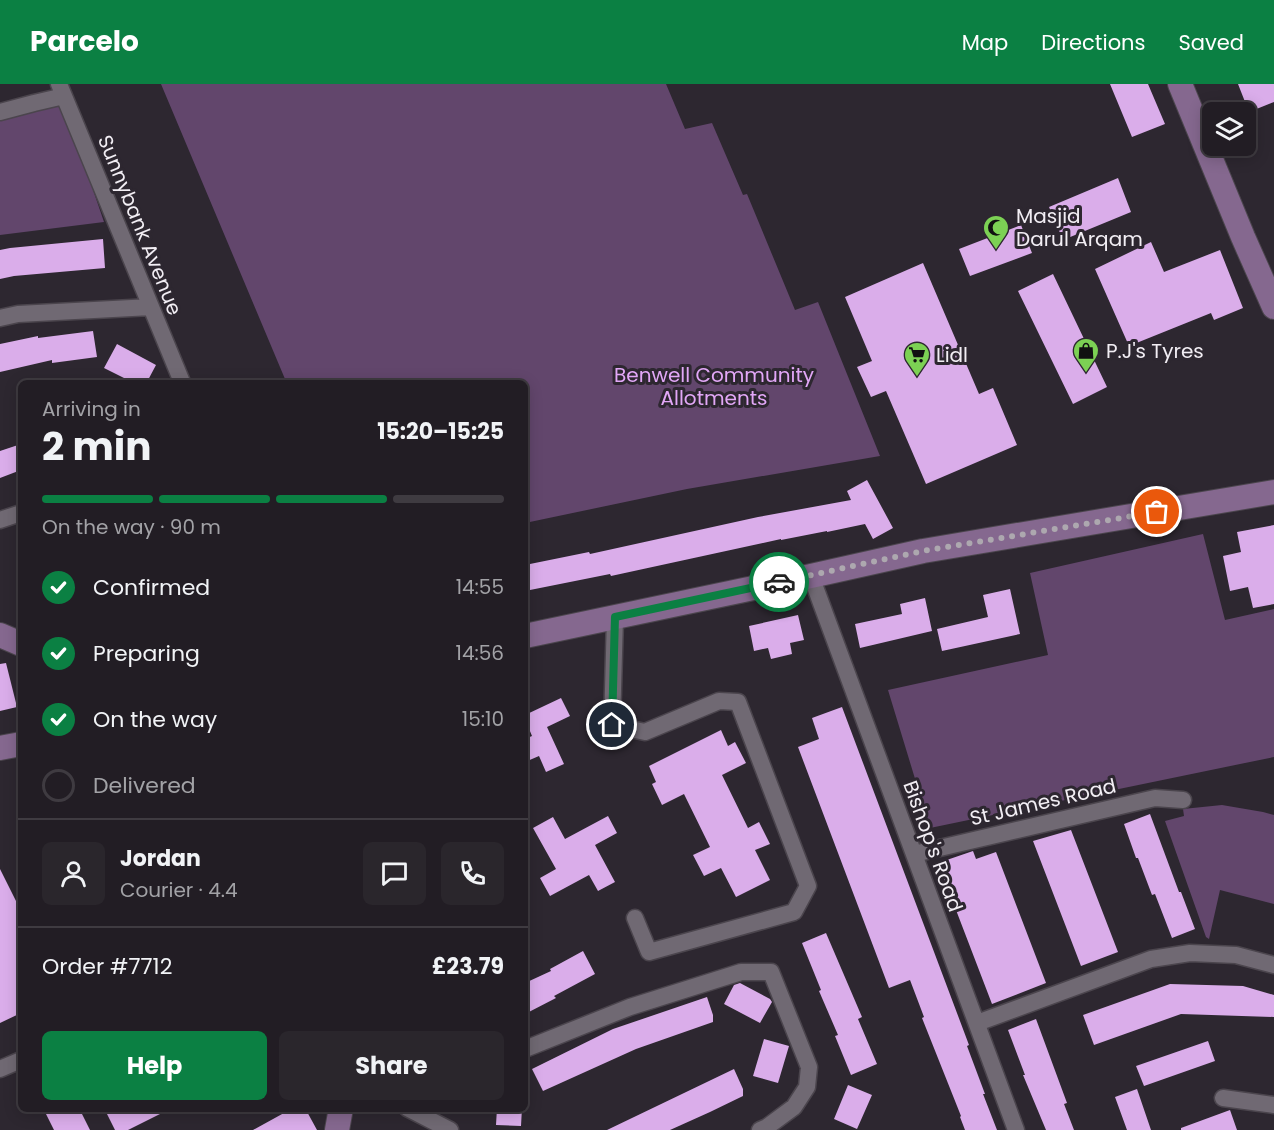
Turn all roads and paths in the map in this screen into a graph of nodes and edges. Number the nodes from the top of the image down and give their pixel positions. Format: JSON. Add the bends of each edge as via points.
{"nodes":[{"id":1,"x":1180,"y":84,"type":"edge"},
{"id":2,"x":62,"y":90,"type":"edge"},
{"id":3,"x":0,"y":112,"type":"edge"},
{"id":4,"x":151,"y":307,"type":"junction"},
{"id":5,"x":1274,"y":307,"type":"edge"},
{"id":6,"x":0,"y":318,"type":"edge"},
{"id":7,"x":181,"y":380,"type":"edge"},
{"id":8,"x":1274,"y":492,"type":"edge"},
{"id":9,"x":18,"y":514,"type":"edge"},
{"id":10,"x":0,"y":520,"type":"edge"},
{"id":11,"x":811,"y":576,"type":"junction"},
{"id":12,"x":615,"y":617,"type":"junction"},
{"id":13,"x":0,"y":635,"type":"edge"},
{"id":14,"x":528,"y":635,"type":"edge"},
{"id":15,"x":18,"y":643,"type":"edge"},
{"id":16,"x":18,"y":745,"type":"edge"},
{"id":17,"x":0,"y":748,"type":"edge"},
{"id":18,"x":1183,"y":800,"type":"dead end"},
{"id":19,"x":914,"y":854,"type":"junction"},
{"id":20,"x":634,"y":918,"type":"dead end"},
{"id":21,"x":1274,"y":965,"type":"edge"},
{"id":22,"x":976,"y":1023,"type":"junction"},
{"id":23,"x":528,"y":1048,"type":"edge"},
{"id":24,"x":18,"y":1061,"type":"edge"},
{"id":25,"x":0,"y":1069,"type":"edge"},
{"id":26,"x":1223,"y":1098,"type":"dead end"},
{"id":27,"x":1274,"y":1105,"type":"edge"},
{"id":28,"x":340,"y":1112,"type":"edge"},
{"id":29,"x":434,"y":1114,"type":"edge"},
{"id":30,"x":337,"y":1130,"type":"edge"},
{"id":31,"x":450,"y":1130,"type":"edge"},
{"id":32,"x":760,"y":1130,"type":"edge"},
{"id":33,"x":1016,"y":1130,"type":"edge"}],
"edges":[{"from":1,"to":5,"type":"main road"},
{"from":2,"to":3,"type":"street"},
{"from":2,"to":4,"type":"street","name":"Sunnybank Avenue"},
{"from":4,"to":6,"type":"street"},
{"from":4,"to":7,"type":"street","name":"Sunnybank Avenue"},
{"from":8,"to":11,"type":"main road","via":[[923,551]]},
{"from":9,"to":10,"type":"street"},
{"from":11,"to":12,"type":"main road"},
{"from":11,"to":19,"type":"street","name":"Bishop's Road"},
{"from":12,"to":14,"type":"main road"},
{"from":12,"to":20,"type":"street","via":[[612,725],[645,732],[718,701],[738,702],[808,885],[794,912],[649,952]]},
{"from":13,"to":15,"type":"main road"},
{"from":16,"to":17,"type":"main road"},
{"from":18,"to":19,"type":"street","name":"St James Road","via":[[1155,798]]},
{"from":19,"to":22,"type":"street","name":"Bishop's Road"},
{"from":21,"to":22,"type":"street","via":[[1236,955],[1190,953],[1151,959]]},
{"from":22,"to":33,"type":"street","name":"Bishop's Road"},
{"from":23,"to":32,"type":"street","via":[[630,1007],[741,972],[771,972],[809,1067],[807,1087],[794,1107]]},
{"from":24,"to":25,"type":"street"},
{"from":26,"to":27,"type":"street"},
{"from":28,"to":30,"type":"main road"},
{"from":29,"to":31,"type":"street"}]}
